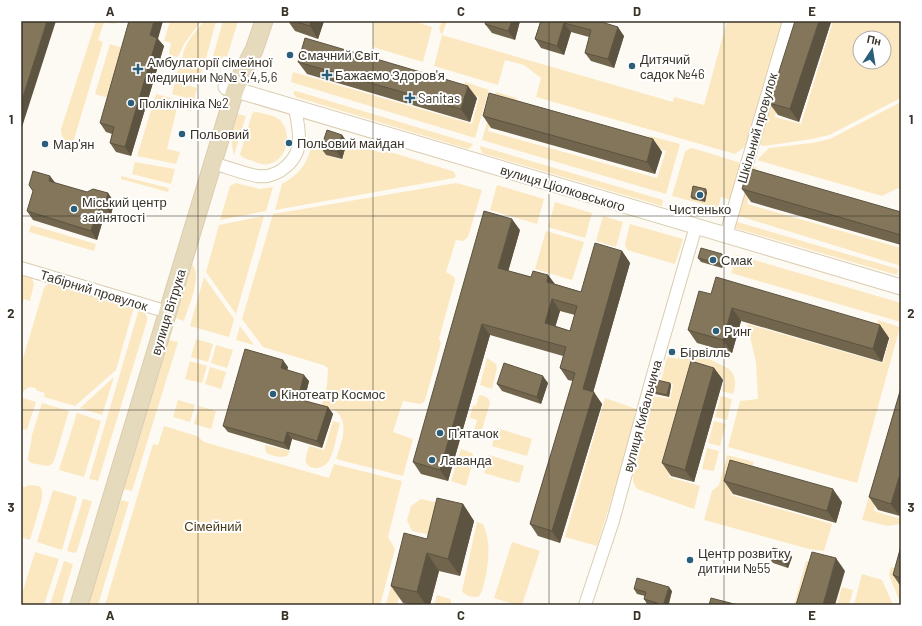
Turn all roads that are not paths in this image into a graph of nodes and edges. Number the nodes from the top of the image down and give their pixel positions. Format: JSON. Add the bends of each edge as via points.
{"nodes":[{"id":1,"x":252,"y":21,"type":"edge"},
{"id":2,"x":264,"y":21,"type":"edge"},
{"id":3,"x":789,"y":21,"type":"edge"},
{"id":4,"x":231,"y":88,"type":"junction"},
{"id":5,"x":295,"y":108,"type":"junction"},
{"id":6,"x":212,"y":163,"type":"junction"},
{"id":7,"x":696,"y":226,"type":"junction"},
{"id":8,"x":726,"y":235,"type":"junction"},
{"id":9,"x":21,"y":268,"type":"edge"},
{"id":10,"x":901,"y":287,"type":"edge"},
{"id":11,"x":164,"y":311,"type":"junction"},
{"id":12,"x":70,"y":605,"type":"edge"},
{"id":13,"x":79,"y":605,"type":"edge"},
{"id":14,"x":585,"y":605,"type":"edge"}],
"edges":[{"from":1,"to":4,"type":"main road","name":"вулиця Вітрука"},
{"from":2,"to":4,"type":"main road","name":"вулиця Вітрука","via":[[254,50]]},
{"from":3,"to":8,"type":"street","name":"Шкільний провулок"},
{"from":4,"to":5,"type":"street","name":"вулиця Ціолковського"},
{"from":4,"to":6,"type":"main road","name":"вулиця Вітрука"},
{"from":4,"to":11,"type":"main road","name":"вулиця Вітрука"},
{"from":5,"to":6,"type":"street","via":[[300,139],[292,160],[283,170],[267,176],[257,176]]},
{"from":5,"to":7,"type":"street","name":"вулиця Ціолковського"},
{"from":6,"to":11,"type":"main road","name":"вулиця Вітрука"},
{"from":7,"to":8,"type":"street","name":"вулиця Ціолковського"},
{"from":7,"to":14,"type":"street","name":"вулиця Кибальчича","via":[[613,521]]},
{"from":8,"to":10,"type":"street","name":"вулиця Ціолковського"},
{"from":9,"to":11,"type":"street","name":"Табірний провулок"},
{"from":11,"to":12,"type":"main road","name":"вулиця Вітрука"},
{"from":11,"to":13,"type":"main road","name":"вулиця Вітрука"}]}
